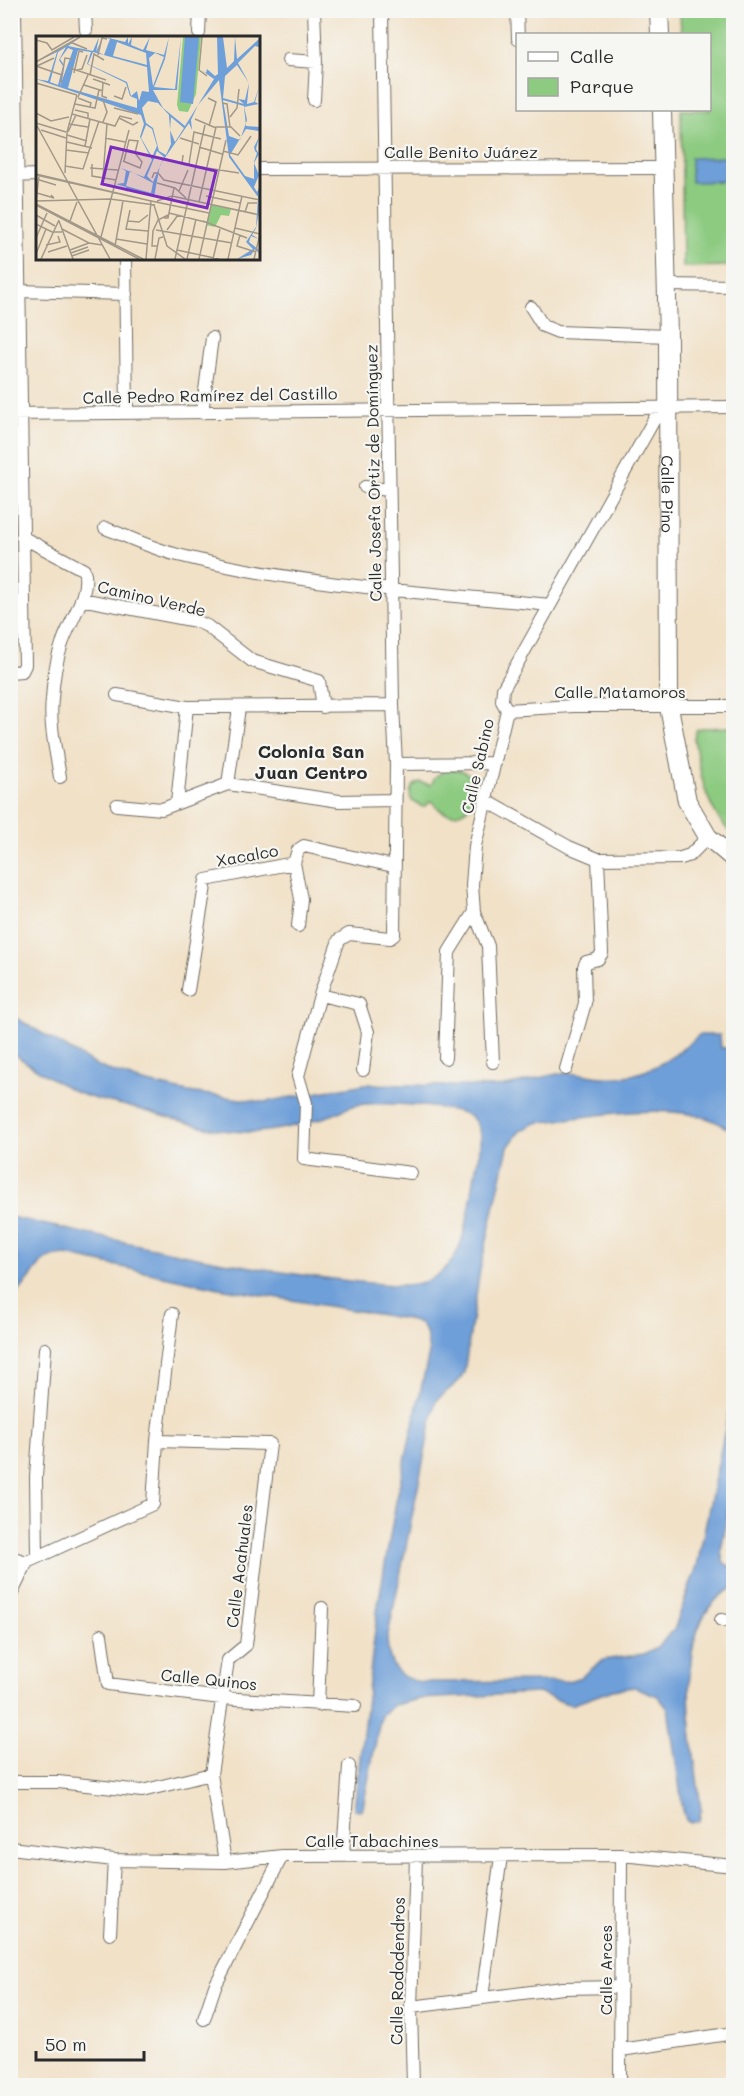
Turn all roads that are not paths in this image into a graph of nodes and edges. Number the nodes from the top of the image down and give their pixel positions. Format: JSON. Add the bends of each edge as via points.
{"nodes":[{"id":1,"x":15,"y":10,"type":"edge"},
{"id":2,"x":85,"y":10,"type":"edge"},
{"id":3,"x":200,"y":10,"type":"edge"},
{"id":4,"x":314,"y":10,"type":"edge"},
{"id":5,"x":382,"y":10,"type":"edge"},
{"id":6,"x":517,"y":10,"type":"edge"},
{"id":7,"x":659,"y":10,"type":"edge"},
{"id":8,"x":86,"y":30,"type":"dead end"},
{"id":9,"x":199,"y":33,"type":"dead end"},
{"id":10,"x":518,"y":33,"type":"edge"},
{"id":11,"x":660,"y":33,"type":"edge"},
{"id":12,"x":288,"y":60,"type":"dead end"},
{"id":13,"x":316,"y":62,"type":"junction"},
{"id":14,"x":13,"y":84,"type":"edge"},
{"id":15,"x":314,"y":100,"type":"dead end"},
{"id":16,"x":662,"y":111,"type":"edge"},
{"id":17,"x":384,"y":167,"type":"junction"},
{"id":18,"x":664,"y":168,"type":"junction"},
{"id":19,"x":260,"y":169,"type":"edge"},
{"id":20,"x":36,"y":175,"type":"edge"},
{"id":21,"x":14,"y":176,"type":"edge"},
{"id":22,"x":125,"y":260,"type":"edge"},
{"id":23,"x":667,"y":285,"type":"junction"},
{"id":24,"x":734,"y":286,"type":"edge"},
{"id":25,"x":19,"y":291,"type":"junction"},
{"id":26,"x":126,"y":294,"type":"junction"},
{"id":27,"x":531,"y":307,"type":"dead end"},
{"id":28,"x":668,"y":336,"type":"junction"},
{"id":29,"x":212,"y":338,"type":"dead end"},
{"id":30,"x":734,"y":407,"type":"edge"},
{"id":31,"x":388,"y":409,"type":"junction"},
{"id":32,"x":664,"y":409,"type":"junction"},
{"id":33,"x":127,"y":411,"type":"junction"},
{"id":34,"x":202,"y":413,"type":"junction"},
{"id":35,"x":15,"y":414,"type":"edge"},
{"id":36,"x":365,"y":487,"type":"dead end"},
{"id":37,"x":389,"y":490,"type":"junction"},
{"id":38,"x":105,"y":528,"type":"dead end"},
{"id":39,"x":22,"y":537,"type":"junction"},
{"id":40,"x":10,"y":558,"type":"edge"},
{"id":41,"x":25,"y":559,"type":"junction"},
{"id":42,"x":391,"y":592,"type":"junction"},
{"id":43,"x":81,"y":599,"type":"junction"},
{"id":44,"x":550,"y":605,"type":"junction"},
{"id":45,"x":10,"y":672,"type":"edge"},
{"id":46,"x":117,"y":695,"type":"dead end"},
{"id":47,"x":393,"y":705,"type":"junction"},
{"id":48,"x":734,"y":706,"type":"edge"},
{"id":49,"x":187,"y":707,"type":"junction"},
{"id":50,"x":322,"y":707,"type":"junction"},
{"id":51,"x":669,"y":707,"type":"junction"},
{"id":52,"x":239,"y":708,"type":"junction"},
{"id":53,"x":507,"y":710,"type":"junction"},
{"id":54,"x":495,"y":763,"type":"junction"},
{"id":55,"x":396,"y":764,"type":"junction"},
{"id":56,"x":60,"y":777,"type":"dead end"},
{"id":57,"x":228,"y":784,"type":"junction"},
{"id":58,"x":395,"y":800,"type":"junction"},
{"id":59,"x":487,"y":801,"type":"junction"},
{"id":60,"x":177,"y":803,"type":"junction"},
{"id":61,"x":117,"y":805,"type":"dead end"},
{"id":62,"x":708,"y":837,"type":"junction"},
{"id":63,"x":598,"y":859,"type":"junction"},
{"id":64,"x":734,"y":859,"type":"edge"},
{"id":65,"x":294,"y":863,"type":"junction"},
{"id":66,"x":393,"y":866,"type":"junction"},
{"id":67,"x":474,"y":912,"type":"junction"},
{"id":68,"x":298,"y":926,"type":"dead end"},
{"id":69,"x":188,"y":990,"type":"dead end"},
{"id":70,"x":320,"y":995,"type":"junction"},
{"id":71,"x":445,"y":1058,"type":"dead end"},
{"id":72,"x":493,"y":1062,"type":"dead end"},
{"id":73,"x":566,"y":1069,"type":"dead end"},
{"id":74,"x":363,"y":1070,"type":"dead end"},
{"id":75,"x":411,"y":1173,"type":"dead end"},
{"id":76,"x":172,"y":1314,"type":"dead end"},
{"id":77,"x":45,"y":1349,"type":"dead end"},
{"id":78,"x":157,"y":1441,"type":"junction"},
{"id":79,"x":10,"y":1557,"type":"edge"},
{"id":80,"x":32,"y":1559,"type":"junction"},
{"id":81,"x":10,"y":1597,"type":"edge"},
{"id":82,"x":322,"y":1608,"type":"dead end"},
{"id":83,"x":101,"y":1635,"type":"dead end"},
{"id":84,"x":221,"y":1698,"type":"junction"},
{"id":85,"x":318,"y":1705,"type":"junction"},
{"id":86,"x":355,"y":1706,"type":"dead end"},
{"id":87,"x":349,"y":1766,"type":"dead end"},
{"id":88,"x":211,"y":1774,"type":"junction"},
{"id":89,"x":10,"y":1782,"type":"edge"},
{"id":90,"x":10,"y":1848,"type":"edge"},
{"id":91,"x":621,"y":1854,"type":"junction"},
{"id":92,"x":343,"y":1855,"type":"junction"},
{"id":93,"x":282,"y":1856,"type":"junction"},
{"id":94,"x":501,"y":1856,"type":"junction"},
{"id":95,"x":416,"y":1857,"type":"junction"},
{"id":96,"x":114,"y":1860,"type":"junction"},
{"id":97,"x":225,"y":1862,"type":"junction"},
{"id":98,"x":734,"y":1866,"type":"edge"},
{"id":99,"x":110,"y":1934,"type":"dead end"},
{"id":100,"x":621,"y":1987,"type":"junction"},
{"id":101,"x":482,"y":1998,"type":"junction"},
{"id":102,"x":411,"y":2007,"type":"junction"},
{"id":103,"x":204,"y":2019,"type":"dead end"},
{"id":104,"x":734,"y":2033,"type":"edge"},
{"id":105,"x":621,"y":2050,"type":"junction"},
{"id":106,"x":413,"y":2085,"type":"edge"},
{"id":107,"x":620,"y":2085,"type":"edge"}],
"edges":[{"from":1,"to":14,"type":"street"},
{"from":2,"to":8,"type":"street"},
{"from":3,"to":9,"type":"street"},
{"from":4,"to":13,"type":"street"},
{"from":5,"to":17,"type":"street","name":"Calle Josefa Ortiz de Domínguez"},
{"from":6,"to":10,"type":"street"},
{"from":7,"to":11,"type":"street"},
{"from":12,"to":13,"type":"street"},
{"from":13,"to":15,"type":"street"},
{"from":14,"to":21,"type":"street"},
{"from":16,"to":18,"type":"street","name":"Calle Pino"},
{"from":17,"to":18,"type":"street","name":"Calle Benito Juárez"},
{"from":17,"to":19,"type":"street","name":"Calle Benito Juárez"},
{"from":17,"to":31,"type":"street","name":"Calle Josefa Ortiz de Domínguez"},
{"from":18,"to":23,"type":"street","name":"Calle Pino"},
{"from":20,"to":21,"type":"street"},
{"from":21,"to":25,"type":"street"},
{"from":22,"to":26,"type":"street"},
{"from":23,"to":24,"type":"street"},
{"from":23,"to":28,"type":"street","name":"Calle Pino"},
{"from":25,"to":26,"type":"street"},
{"from":25,"to":35,"type":"street"},
{"from":26,"to":33,"type":"street"},
{"from":27,"to":28,"type":"street","via":[[543,326],[558,332]]},
{"from":28,"to":32,"type":"street","name":"Calle Pino"},
{"from":29,"to":34,"type":"street"},
{"from":30,"to":32,"type":"street","name":"Calle Pedro Ramírez del Castillo"},
{"from":31,"to":32,"type":"street","name":"Calle Pedro Ramírez del Castillo"},
{"from":31,"to":34,"type":"street","name":"Calle Pedro Ramírez del Castillo"},
{"from":31,"to":37,"type":"street","name":"Calle Josefa Ortiz de Domínguez"},
{"from":32,"to":44,"type":"street","name":"Calle Sabino"},
{"from":32,"to":51,"type":"street","name":"Calle Pino"},
{"from":33,"to":34,"type":"street","name":"Calle Pedro Ramírez del Castillo"},
{"from":33,"to":35,"type":"street","name":"Calle Pedro Ramírez del Castillo"},
{"from":35,"to":39,"type":"street"},
{"from":36,"to":37,"type":"street"},
{"from":37,"to":42,"type":"street","name":"Calle Josefa Ortiz de Domínguez"},
{"from":38,"to":42,"type":"street","via":[[176,555],[280,576]]},
{"from":39,"to":41,"type":"street"},
{"from":39,"to":43,"type":"street","via":[[84,570],[87,579]]},
{"from":40,"to":41,"type":"street"},
{"from":41,"to":45,"type":"street","via":[[25,665],[22,670]]},
{"from":42,"to":44,"type":"street"},
{"from":42,"to":47,"type":"street","name":"Calle Josefa Ortiz de Domínguez"},
{"from":43,"to":50,"type":"street","name":"Camino Verde","via":[[207,626],[252,661],[319,681]]},
{"from":43,"to":56,"type":"street","via":[[61,646],[51,701]]},
{"from":44,"to":53,"type":"street","name":"Calle Sabino","via":[[503,689],[502,701]]},
{"from":46,"to":49,"type":"street"},
{"from":47,"to":50,"type":"street"},
{"from":47,"to":55,"type":"street","name":"Calle Josefa Ortiz de Domínguez"},
{"from":48,"to":51,"type":"street","name":"Calle Matamoros"},
{"from":49,"to":52,"type":"street"},
{"from":49,"to":60,"type":"street"},
{"from":50,"to":52,"type":"street"},
{"from":51,"to":53,"type":"street","name":"Calle Matamoros"},
{"from":51,"to":62,"type":"street","name":"Calle Pino","via":[[687,801]]},
{"from":52,"to":57,"type":"street"},
{"from":53,"to":54,"type":"street","name":"Calle Sabino"},
{"from":54,"to":55,"type":"street"},
{"from":54,"to":59,"type":"street","name":"Calle Sabino"},
{"from":55,"to":58,"type":"street","name":"Calle Josefa Ortiz de Domínguez"},
{"from":57,"to":58,"type":"street","via":[[339,801]]},
{"from":57,"to":60,"type":"street"},
{"from":58,"to":66,"type":"street","name":"Calle Josefa Ortiz de Domínguez"},
{"from":59,"to":63,"type":"street","via":[[569,848]]},
{"from":59,"to":67,"type":"street","name":"Calle Sabino","via":[[475,846]]},
{"from":60,"to":61,"type":"street","via":[[162,809]]},
{"from":62,"to":63,"type":"street","via":[[690,855],[681,858]]},
{"from":62,"to":64,"type":"street","name":"Calle Pino"},
{"from":63,"to":73,"type":"street","via":[[602,953],[584,967],[585,1004]]},
{"from":65,"to":66,"type":"street","name":"Xacalco","via":[[298,850],[304,846]]},
{"from":65,"to":68,"type":"street","via":[[301,899]]},
{"from":65,"to":69,"type":"street","name":"Xacalco","via":[[206,880]]},
{"from":66,"to":70,"type":"street","name":"Calle Josefa Ortiz de Domínguez","via":[[394,935],[343,936]]},
{"from":67,"to":71,"type":"street","via":[[449,952]]},
{"from":67,"to":72,"type":"street","name":"Calle Sabino","via":[[488,946]]},
{"from":70,"to":74,"type":"street","via":[[359,1004],[368,1032]]},
{"from":70,"to":75,"type":"street","via":[[298,1076],[306,1103],[304,1159]]},
{"from":76,"to":78,"type":"street"},
{"from":77,"to":80,"type":"street"},
{"from":78,"to":80,"type":"street","via":[[153,1504]]},
{"from":78,"to":84,"type":"street","name":"Calle Acahuales","via":[[270,1444],[246,1645],[228,1660]]},
{"from":79,"to":80,"type":"street"},
{"from":80,"to":81,"type":"street"},
{"from":82,"to":85,"type":"street"},
{"from":83,"to":84,"type":"street","name":"Calle Quinos","via":[[108,1684]]},
{"from":84,"to":85,"type":"street","name":"Calle Quinos"},
{"from":84,"to":88,"type":"street","name":"Calle Acahuales"},
{"from":85,"to":86,"type":"street","name":"Calle Quinos"},
{"from":87,"to":92,"type":"street"},
{"from":88,"to":89,"type":"street","via":[[142,1791],[58,1782]]},
{"from":88,"to":97,"type":"street","name":"Calle Acahuales"},
{"from":90,"to":96,"type":"street","name":"Calle Tabachines"},
{"from":91,"to":94,"type":"street","name":"Calle Tabachines"},
{"from":91,"to":98,"type":"street","name":"Calle Tabachines"},
{"from":91,"to":100,"type":"street","name":"Calle Arces"},
{"from":92,"to":93,"type":"street","name":"Calle Tabachines"},
{"from":92,"to":95,"type":"street","name":"Calle Tabachines"},
{"from":93,"to":97,"type":"street","name":"Calle Tabachines"},
{"from":93,"to":103,"type":"street","via":[[215,1986]]},
{"from":94,"to":95,"type":"street","name":"Calle Tabachines"},
{"from":94,"to":101,"type":"street"},
{"from":95,"to":102,"type":"street","name":"Calle Rododendros"},
{"from":96,"to":97,"type":"street","name":"Calle Tabachines"},
{"from":96,"to":99,"type":"street"},
{"from":100,"to":101,"type":"street","via":[[563,1988]]},
{"from":100,"to":105,"type":"street","name":"Calle Arces"},
{"from":101,"to":102,"type":"street"},
{"from":102,"to":106,"type":"street","name":"Calle Rododendros"},
{"from":104,"to":105,"type":"street"},
{"from":105,"to":107,"type":"street","name":"Calle Arces"}]}
